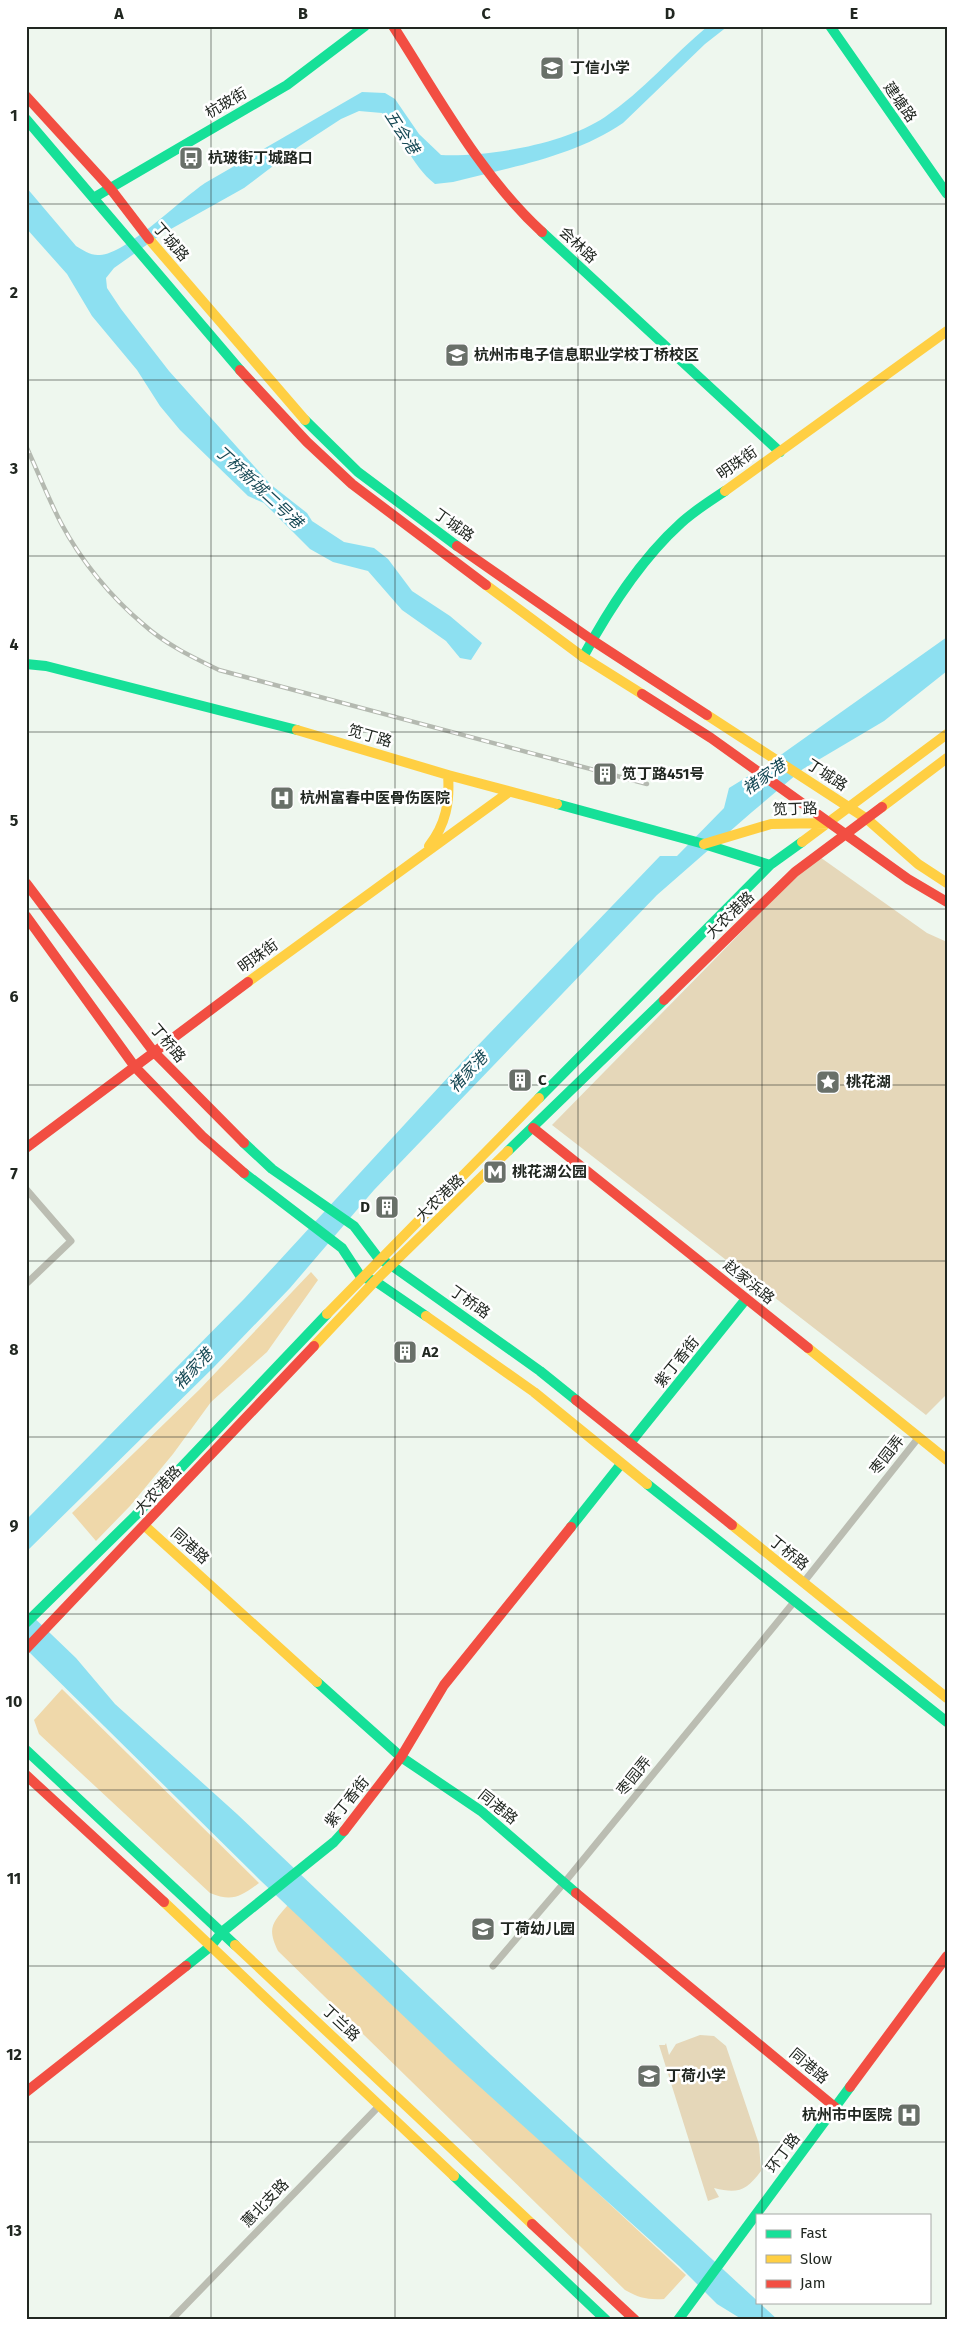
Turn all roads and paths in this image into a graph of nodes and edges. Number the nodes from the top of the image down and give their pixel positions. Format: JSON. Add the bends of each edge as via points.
{"nodes":[{"id":1,"x":365,"y":26,"type":"edge"},
{"id":2,"x":393,"y":26,"type":"edge"},
{"id":3,"x":830,"y":26,"type":"edge"},
{"id":4,"x":26,"y":96,"type":"edge"},
{"id":5,"x":26,"y":118,"type":"edge"},
{"id":6,"x":110,"y":188,"type":"junction"},
{"id":7,"x":947,"y":194,"type":"edge"},
{"id":8,"x":95,"y":197,"type":"junction"},
{"id":9,"x":947,"y":331,"type":"edge"},
{"id":10,"x":780,"y":452,"type":"junction"},
{"id":11,"x":592,"y":640,"type":"junction"},
{"id":12,"x":583,"y":657,"type":"junction"},
{"id":13,"x":26,"y":664,"type":"edge"},
{"id":14,"x":947,"y":734,"type":"edge"},
{"id":15,"x":947,"y":758,"type":"edge"},
{"id":16,"x":448,"y":775,"type":"junction"},
{"id":17,"x":509,"y":792,"type":"junction"},
{"id":18,"x":849,"y":806,"type":"junction"},
{"id":19,"x":867,"y":819,"type":"junction"},
{"id":20,"x":831,"y":823,"type":"junction"},
{"id":21,"x":846,"y":834,"type":"junction"},
{"id":22,"x":704,"y":844,"type":"junction"},
{"id":23,"x":415,"y":861,"type":"junction"},
{"id":24,"x":770,"y":866,"type":"junction"},
{"id":25,"x":26,"y":883,"type":"edge"},
{"id":26,"x":947,"y":883,"type":"edge"},
{"id":27,"x":947,"y":902,"type":"edge"},
{"id":28,"x":26,"y":916,"type":"edge"},
{"id":29,"x":153,"y":1051,"type":"junction"},
{"id":30,"x":135,"y":1067,"type":"junction"},
{"id":31,"x":533,"y":1128,"type":"junction"},
{"id":32,"x":26,"y":1148,"type":"edge"},
{"id":33,"x":26,"y":1189,"type":"edge"},
{"id":34,"x":379,"y":1259,"type":"junction"},
{"id":35,"x":392,"y":1265,"type":"junction"},
{"id":36,"x":361,"y":1277,"type":"junction"},
{"id":37,"x":375,"y":1281,"type":"junction"},
{"id":38,"x":26,"y":1284,"type":"edge"},
{"id":39,"x":746,"y":1299,"type":"junction"},
{"id":40,"x":919,"y":1437,"type":"junction"},
{"id":41,"x":630,"y":1443,"type":"junction"},
{"id":42,"x":947,"y":1460,"type":"edge"},
{"id":43,"x":621,"y":1464,"type":"junction"},
{"id":44,"x":145,"y":1526,"type":"junction"},
{"id":45,"x":804,"y":1583,"type":"junction"},
{"id":46,"x":794,"y":1602,"type":"junction"},
{"id":47,"x":30,"y":1619,"type":"edge"},
{"id":48,"x":26,"y":1649,"type":"edge"},
{"id":49,"x":947,"y":1698,"type":"edge"},
{"id":50,"x":947,"y":1722,"type":"edge"},
{"id":51,"x":26,"y":1750,"type":"edge"},
{"id":52,"x":401,"y":1757,"type":"junction"},
{"id":53,"x":26,"y":1776,"type":"edge"},
{"id":54,"x":564,"y":1883,"type":"junction"},
{"id":55,"x":222,"y":1932,"type":"junction"},
{"id":56,"x":211,"y":1946,"type":"junction"},
{"id":57,"x":947,"y":1956,"type":"edge"},
{"id":58,"x":493,"y":1966,"type":"dead end"},
{"id":59,"x":26,"y":2092,"type":"edge"},
{"id":60,"x":379,"y":2106,"type":"junction"},
{"id":61,"x":836,"y":2108,"type":"junction"},
{"id":62,"x":756,"y":2214,"type":"edge"},
{"id":63,"x":756,"y":2215,"type":"edge"},
{"id":64,"x":171,"y":2320,"type":"edge"},
{"id":65,"x":606,"y":2320,"type":"edge"},
{"id":66,"x":635,"y":2320,"type":"edge"},
{"id":67,"x":678,"y":2320,"type":"edge"}],
"edges":[{"from":1,"to":6,"type":"main road","name":"杭玻街","via":[[287,85]]},
{"from":2,"to":10,"type":"main road","name":"会林路","via":[[469,146],[513,202]]},
{"from":3,"to":7,"type":"main road","name":"建塘路"},
{"from":4,"to":6,"type":"main road","name":"丁城路"},
{"from":5,"to":8,"type":"main road","name":"丁城路"},
{"from":6,"to":8,"type":"main road","name":"杭玻街"},
{"from":6,"to":11,"type":"main road","name":"丁城路","via":[[137,225],[318,434],[358,472]]},
{"from":8,"to":12,"type":"main road","name":"丁城路","via":[[266,400],[307,442],[352,484]]},
{"from":9,"to":10,"type":"main road","name":"明珠街"},
{"from":10,"to":11,"type":"main road","name":"明珠街","via":[[682,522],[656,546]]},
{"from":11,"to":12,"type":"main road","name":"明珠街"},
{"from":11,"to":18,"type":"main road","name":"丁城路"},
{"from":12,"to":20,"type":"main road","name":"丁城路","via":[[711,738]]},
{"from":13,"to":16,"type":"main road","name":"笕丁路","via":[[46,666],[280,725]]},
{"from":14,"to":18,"type":"main road","name":"大农港路"},
{"from":15,"to":19,"type":"main road","name":"大农港路"},
{"from":16,"to":17,"type":"main road","name":"笕丁路"},
{"from":16,"to":23,"type":"main road","via":[[451,796],[446,820]]},
{"from":17,"to":22,"type":"main road","name":"笕丁路"},
{"from":17,"to":23,"type":"main road","name":"明珠街"},
{"from":18,"to":19,"type":"main road","name":"丁城路"},
{"from":18,"to":20,"type":"main road","name":"大农港路"},
{"from":19,"to":21,"type":"main road","name":"大农港路"},
{"from":19,"to":26,"type":"main road","name":"丁城路","via":[[918,864]]},
{"from":20,"to":21,"type":"main road","name":"丁城路"},
{"from":20,"to":22,"type":"main road","name":"笕丁路","via":[[771,824]]},
{"from":20,"to":24,"type":"main road","name":"大农港路"},
{"from":21,"to":27,"type":"main road","name":"丁城路","via":[[908,879]]},
{"from":21,"to":31,"type":"main road","name":"大农港路","via":[[795,872]]},
{"from":22,"to":24,"type":"main road","name":"笕丁路"},
{"from":23,"to":29,"type":"main road","name":"明珠街"},
{"from":24,"to":34,"type":"main road","name":"大农港路"},
{"from":25,"to":29,"type":"main road","name":"丁桥路"},
{"from":28,"to":30,"type":"main road"},
{"from":29,"to":30,"type":"main road","name":"明珠街"},
{"from":29,"to":34,"type":"main road","name":"丁桥路","via":[[216,1118],[272,1169],[354,1226]]},
{"from":30,"to":32,"type":"main road","name":"明珠街"},
{"from":30,"to":36,"type":"main road","via":[[202,1136],[257,1186],[342,1248]]},
{"from":31,"to":35,"type":"main road","name":"大农港路"},
{"from":31,"to":39,"type":"main road","name":"赵家浜路"},
{"from":33,"to":38,"type":"street","via":[[71,1240]]},
{"from":34,"to":35,"type":"main road","name":"丁桥路"},
{"from":34,"to":36,"type":"main road","name":"大农港路"},
{"from":35,"to":37,"type":"main road","name":"大农港路"},
{"from":35,"to":41,"type":"main road","name":"丁桥路","via":[[540,1371]]},
{"from":36,"to":37,"type":"main road"},
{"from":36,"to":47,"type":"main road","name":"大农港路","via":[[135,1516]]},
{"from":37,"to":43,"type":"main road","via":[[534,1392]]},
{"from":37,"to":44,"type":"main road","name":"大农港路"},
{"from":39,"to":40,"type":"main road","name":"赵家浜路"},
{"from":39,"to":41,"type":"main road","name":"紫丁香街"},
{"from":40,"to":42,"type":"main road","name":"赵家浜路"},
{"from":40,"to":45,"type":"street","name":"枣园弄"},
{"from":41,"to":45,"type":"main road","name":"丁桥路"},
{"from":43,"to":46,"type":"main road"},
{"from":43,"to":52,"type":"main road","name":"紫丁香街","via":[[444,1685]]},
{"from":44,"to":48,"type":"main road","name":"大农港路"},
{"from":44,"to":52,"type":"main road","name":"同港路"},
{"from":45,"to":49,"type":"main road","name":"丁桥路"},
{"from":46,"to":50,"type":"main road"},
{"from":46,"to":54,"type":"street","name":"枣园弄"},
{"from":51,"to":55,"type":"main road","name":"丁兰路"},
{"from":52,"to":54,"type":"main road","name":"同港路","via":[[481,1811]]},
{"from":52,"to":55,"type":"main road","name":"紫丁香街","via":[[334,1842]]},
{"from":53,"to":56,"type":"main road"},
{"from":54,"to":58,"type":"street","name":"枣园弄"},
{"from":54,"to":61,"type":"main road","name":"同港路"},
{"from":55,"to":56,"type":"main road","name":"紫丁香街"},
{"from":55,"to":66,"type":"main road","name":"丁兰路"},
{"from":56,"to":59,"type":"main road","name":"紫丁香街"},
{"from":56,"to":60,"type":"main road"},
{"from":57,"to":61,"type":"main road","name":"环丁路"},
{"from":60,"to":64,"type":"street","name":"蕙北支路"},
{"from":60,"to":65,"type":"main road"},
{"from":61,"to":62,"type":"main road","name":"环丁路"},
{"from":63,"to":67,"type":"main road","name":"环丁路"}]}
